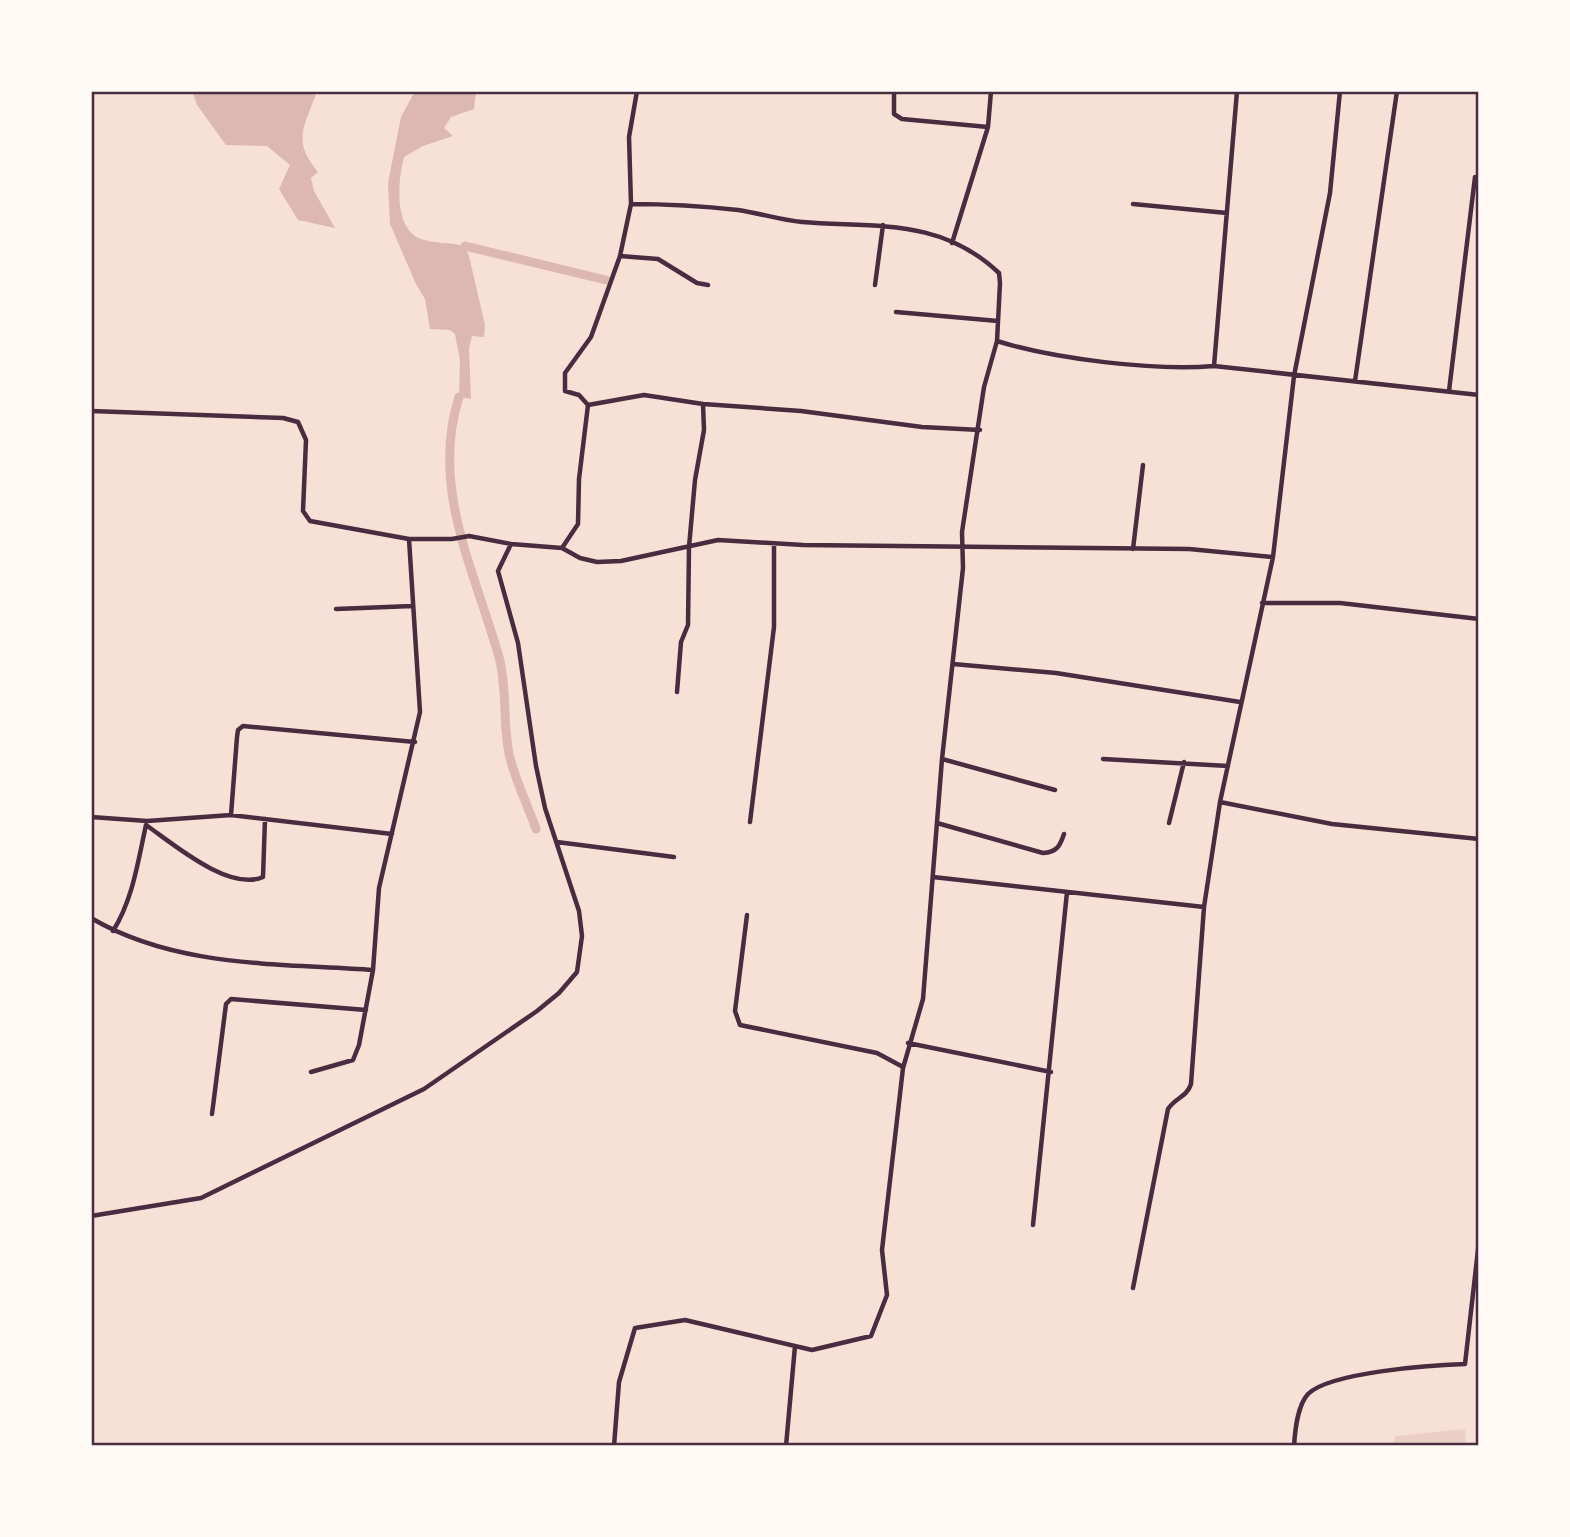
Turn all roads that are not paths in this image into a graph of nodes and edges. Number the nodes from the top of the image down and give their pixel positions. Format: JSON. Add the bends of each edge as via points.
{"nodes":[{"id":1,"x":637,"y":91,"type":"edge"},
{"id":2,"x":894,"y":91,"type":"edge"},
{"id":3,"x":991,"y":91,"type":"edge"},
{"id":4,"x":1237,"y":91,"type":"edge"},
{"id":5,"x":1340,"y":91,"type":"edge"},
{"id":6,"x":1397,"y":91,"type":"edge"},
{"id":7,"x":988,"y":127,"type":"junction"},
{"id":8,"x":1475,"y":177,"type":"dead end"},
{"id":9,"x":631,"y":204,"type":"junction"},
{"id":10,"x":1133,"y":204,"type":"dead end"},
{"id":11,"x":1227,"y":212,"type":"junction"},
{"id":12,"x":883,"y":225,"type":"junction"},
{"id":13,"x":952,"y":243,"type":"junction"},
{"id":14,"x":620,"y":256,"type":"junction"},
{"id":15,"x":708,"y":285,"type":"dead end"},
{"id":16,"x":875,"y":285,"type":"dead end"},
{"id":17,"x":895,"y":312,"type":"dead end"},
{"id":18,"x":998,"y":321,"type":"junction"},
{"id":19,"x":997,"y":341,"type":"junction"},
{"id":20,"x":1214,"y":366,"type":"junction"},
{"id":21,"x":1294,"y":376,"type":"junction"},
{"id":22,"x":1355,"y":381,"type":"junction"},
{"id":23,"x":1448,"y":391,"type":"junction"},
{"id":24,"x":1479,"y":395,"type":"edge"},
{"id":25,"x":703,"y":404,"type":"junction"},
{"id":26,"x":588,"y":405,"type":"junction"},
{"id":27,"x":91,"y":411,"type":"edge"},
{"id":28,"x":980,"y":430,"type":"junction"},
{"id":29,"x":1143,"y":465,"type":"dead end"},
{"id":30,"x":409,"y":539,"type":"junction"},
{"id":31,"x":511,"y":544,"type":"junction"},
{"id":32,"x":775,"y":544,"type":"junction"},
{"id":33,"x":964,"y":545,"type":"junction"},
{"id":34,"x":689,"y":547,"type":"junction"},
{"id":35,"x":562,"y":548,"type":"junction"},
{"id":36,"x":1133,"y":549,"type":"junction"},
{"id":37,"x":1273,"y":557,"type":"junction"},
{"id":38,"x":1262,"y":603,"type":"junction"},
{"id":39,"x":412,"y":606,"type":"junction"},
{"id":40,"x":336,"y":609,"type":"dead end"},
{"id":41,"x":1479,"y":619,"type":"edge"},
{"id":42,"x":953,"y":664,"type":"junction"},
{"id":43,"x":677,"y":692,"type":"dead end"},
{"id":44,"x":1241,"y":702,"type":"junction"},
{"id":45,"x":415,"y":742,"type":"junction"},
{"id":46,"x":942,"y":759,"type":"junction"},
{"id":47,"x":1103,"y":759,"type":"dead end"},
{"id":48,"x":1184,"y":762,"type":"junction"},
{"id":49,"x":1228,"y":766,"type":"junction"},
{"id":50,"x":1055,"y":790,"type":"dead end"},
{"id":51,"x":1220,"y":802,"type":"junction"},
{"id":52,"x":231,"y":815,"type":"junction"},
{"id":53,"x":91,"y":817,"type":"edge"},
{"id":54,"x":265,"y":818,"type":"junction"},
{"id":55,"x":750,"y":822,"type":"dead end"},
{"id":56,"x":146,"y":823,"type":"junction"},
{"id":57,"x":937,"y":823,"type":"junction"},
{"id":58,"x":1169,"y":823,"type":"dead end"},
{"id":59,"x":392,"y":834,"type":"junction"},
{"id":60,"x":1064,"y":834,"type":"dead end"},
{"id":61,"x":1479,"y":838,"type":"edge"},
{"id":62,"x":557,"y":842,"type":"junction"},
{"id":63,"x":674,"y":857,"type":"dead end"},
{"id":64,"x":933,"y":877,"type":"junction"},
{"id":65,"x":1067,"y":892,"type":"junction"},
{"id":66,"x":1204,"y":907,"type":"junction"},
{"id":67,"x":747,"y":915,"type":"dead end"},
{"id":68,"x":91,"y":918,"type":"edge"},
{"id":69,"x":113,"y":931,"type":"junction"},
{"id":70,"x":373,"y":970,"type":"junction"},
{"id":71,"x":366,"y":1010,"type":"junction"},
{"id":72,"x":908,"y":1043,"type":"junction"},
{"id":73,"x":903,"y":1068,"type":"junction"},
{"id":74,"x":311,"y":1072,"type":"dead end"},
{"id":75,"x":1051,"y":1072,"type":"junction"},
{"id":76,"x":212,"y":1114,"type":"dead end"},
{"id":77,"x":91,"y":1216,"type":"edge"},
{"id":78,"x":1033,"y":1225,"type":"dead end"},
{"id":79,"x":1479,"y":1241,"type":"edge"},
{"id":80,"x":1133,"y":1288,"type":"dead end"},
{"id":81,"x":795,"y":1346,"type":"junction"},
{"id":82,"x":614,"y":1446,"type":"edge"},
{"id":83,"x":786,"y":1446,"type":"edge"},
{"id":84,"x":1294,"y":1446,"type":"edge"}],
"edges":[{"from":1,"to":9,"type":"street","via":[[629,137]]},
{"from":2,"to":7,"type":"street","via":[[894,114],[902,119]]},
{"from":3,"to":7,"type":"street"},
{"from":4,"to":11,"type":"street"},
{"from":5,"to":21,"type":"street","via":[[1330,193]]},
{"from":6,"to":22,"type":"street"},
{"from":7,"to":13,"type":"street"},
{"from":8,"to":23,"type":"street"},
{"from":9,"to":12,"type":"street","via":[[707,207],[799,222]]},
{"from":9,"to":14,"type":"street"},
{"from":10,"to":11,"type":"street"},
{"from":11,"to":20,"type":"street"},
{"from":12,"to":13,"type":"street","via":[[933,233]]},
{"from":12,"to":16,"type":"street"},
{"from":13,"to":18,"type":"street","via":[[999,273]]},
{"from":14,"to":15,"type":"street","via":[[658,259]]},
{"from":14,"to":26,"type":"street","via":[[591,337],[563,382],[565,391],[579,395]]},
{"from":17,"to":18,"type":"street"},
{"from":18,"to":19,"type":"street"},
{"from":19,"to":20,"type":"street","via":[[1056,355],[1189,368]]},
{"from":19,"to":28,"type":"street","via":[[984,387]]},
{"from":20,"to":21,"type":"street"},
{"from":21,"to":22,"type":"street"},
{"from":21,"to":37,"type":"street"},
{"from":22,"to":23,"type":"street"},
{"from":23,"to":24,"type":"street"},
{"from":25,"to":26,"type":"street","via":[[644,396]]},
{"from":25,"to":28,"type":"street"},
{"from":25,"to":34,"type":"street","via":[[704,430]]},
{"from":26,"to":35,"type":"street","via":[[578,524]]},
{"from":27,"to":30,"type":"street","via":[[298,422],[306,440],[303,511],[310,521]]},
{"from":28,"to":33,"type":"street","via":[[962,532]]},
{"from":29,"to":36,"type":"street"},
{"from":30,"to":31,"type":"street","via":[[469,536]]},
{"from":30,"to":39,"type":"street"},
{"from":31,"to":35,"type":"street"},
{"from":31,"to":62,"type":"street","via":[[498,571],[526,686],[536,766]]},
{"from":32,"to":33,"type":"street"},
{"from":32,"to":34,"type":"street","via":[[718,540]]},
{"from":32,"to":55,"type":"street","via":[[774,627]]},
{"from":33,"to":36,"type":"street"},
{"from":33,"to":42,"type":"street"},
{"from":34,"to":35,"type":"street","via":[[621,562],[580,558]]},
{"from":34,"to":43,"type":"street","via":[[688,625],[681,642]]},
{"from":36,"to":37,"type":"street"},
{"from":37,"to":38,"type":"street"},
{"from":38,"to":41,"type":"street","via":[[1340,603]]},
{"from":38,"to":44,"type":"street"},
{"from":39,"to":40,"type":"street"},
{"from":39,"to":45,"type":"street","via":[[420,712]]},
{"from":42,"to":44,"type":"street","via":[[1056,673]]},
{"from":42,"to":46,"type":"street"},
{"from":44,"to":49,"type":"street"},
{"from":45,"to":52,"type":"street","via":[[243,726],[237,737]]},
{"from":45,"to":59,"type":"street"},
{"from":46,"to":50,"type":"street"},
{"from":46,"to":57,"type":"street"},
{"from":47,"to":48,"type":"street"},
{"from":48,"to":49,"type":"street"},
{"from":48,"to":58,"type":"street"},
{"from":49,"to":51,"type":"street"},
{"from":51,"to":61,"type":"street","via":[[1332,824]]},
{"from":51,"to":66,"type":"street"},
{"from":52,"to":54,"type":"street"},
{"from":52,"to":56,"type":"street"},
{"from":53,"to":56,"type":"street"},
{"from":54,"to":56,"type":"street","via":[[263,877],[259,879],[208,868]]},
{"from":54,"to":59,"type":"street"},
{"from":56,"to":69,"type":"street","via":[[132,887]]},
{"from":57,"to":60,"type":"street","via":[[1043,853],[1053,853]]},
{"from":57,"to":64,"type":"street"},
{"from":59,"to":70,"type":"street","via":[[379,888]]},
{"from":62,"to":63,"type":"street"},
{"from":62,"to":77,"type":"street","via":[[579,911],[581,957],[570,982],[537,1011],[424,1089],[201,1198]]},
{"from":64,"to":65,"type":"street"},
{"from":64,"to":72,"type":"street","via":[[923,999]]},
{"from":65,"to":66,"type":"street"},
{"from":65,"to":75,"type":"street"},
{"from":66,"to":80,"type":"street","via":[[1191,1084],[1168,1109]]},
{"from":67,"to":73,"type":"street","via":[[735,1011],[740,1025],[877,1053]]},
{"from":68,"to":69,"type":"street"},
{"from":69,"to":70,"type":"street","via":[[201,958]]},
{"from":70,"to":71,"type":"street"},
{"from":71,"to":74,"type":"street","via":[[352,1060]]},
{"from":71,"to":76,"type":"street","via":[[232,999],[226,1004]]},
{"from":72,"to":73,"type":"street"},
{"from":72,"to":75,"type":"street"},
{"from":73,"to":81,"type":"street","via":[[882,1250],[887,1295],[871,1336],[812,1350]]},
{"from":75,"to":78,"type":"street"},
{"from":79,"to":84,"type":"street","via":[[1465,1364],[1398,1367],[1321,1386],[1304,1401]]},
{"from":81,"to":82,"type":"street","via":[[685,1320],[635,1328],[619,1382]]},
{"from":81,"to":83,"type":"street"}]}
